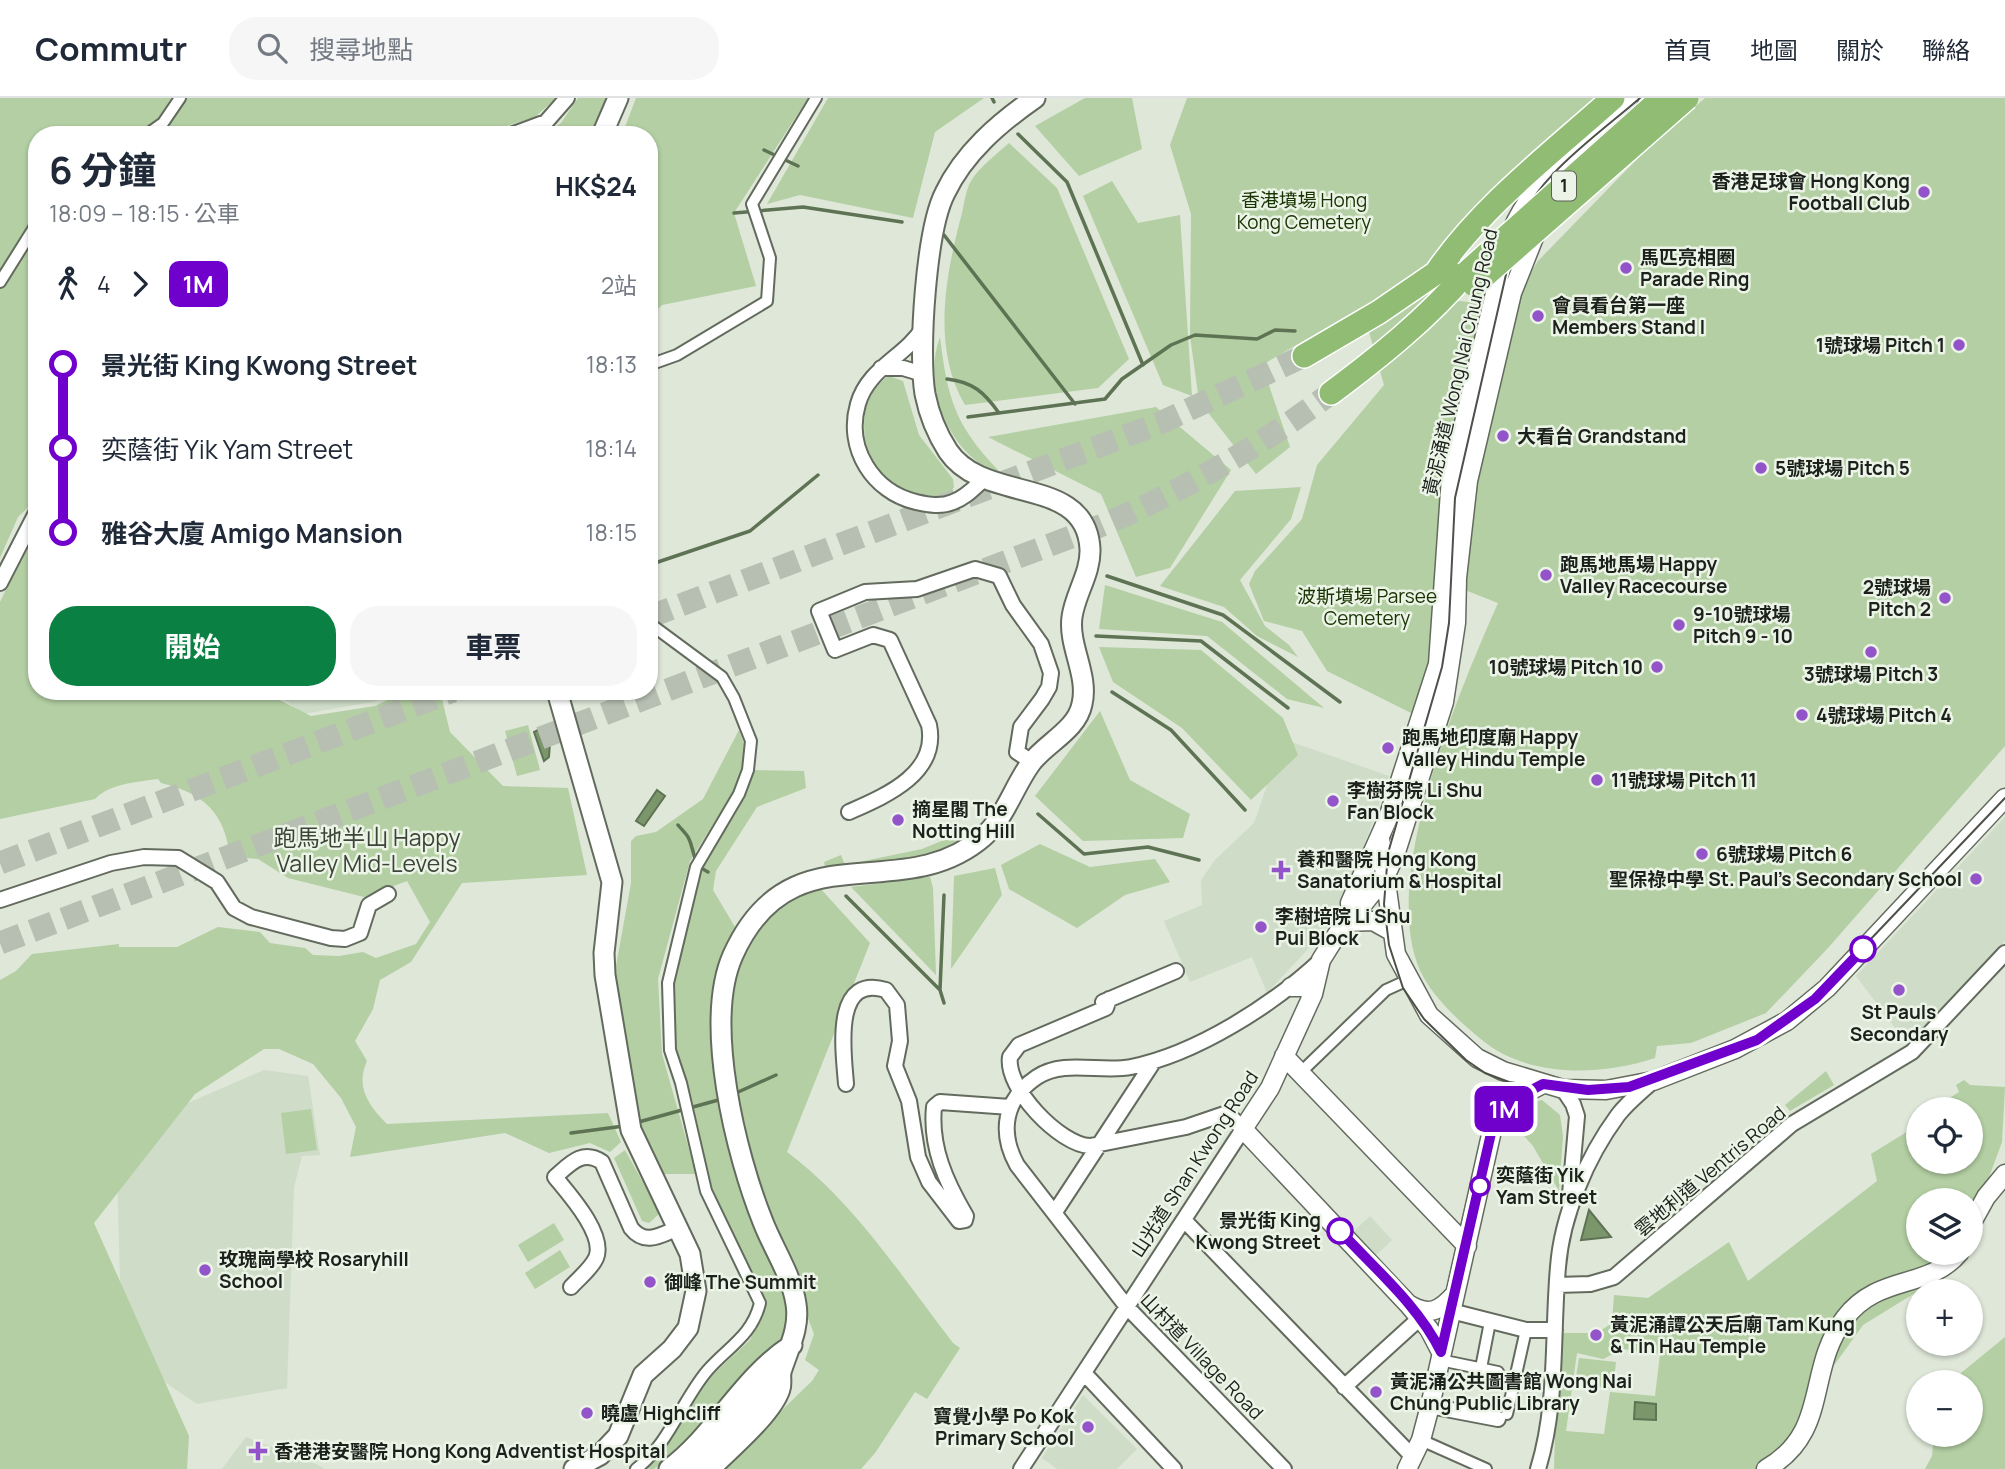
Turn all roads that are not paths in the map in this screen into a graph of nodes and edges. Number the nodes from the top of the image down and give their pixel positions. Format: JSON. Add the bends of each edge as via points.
{"nodes":[{"id":1,"x":180,"y":98,"type":"edge"},
{"id":2,"x":567,"y":98,"type":"edge"},
{"id":3,"x":618,"y":98,"type":"edge"},
{"id":4,"x":817,"y":98,"type":"edge"},
{"id":5,"x":1035,"y":98,"type":"edge"},
{"id":6,"x":1613,"y":98,"type":"edge"},
{"id":7,"x":1629,"y":98,"type":"edge"},
{"id":8,"x":1643,"y":98,"type":"edge"},
{"id":9,"x":1664,"y":98,"type":"edge"},
{"id":10,"x":1687,"y":98,"type":"edge"},
{"id":11,"x":159,"y":126,"type":"edge"},
{"id":12,"x":535,"y":126,"type":"edge"},
{"id":13,"x":606,"y":126,"type":"edge"},
{"id":14,"x":28,"y":237,"type":"edge"},
{"id":15,"x":1438,"y":271,"type":"junction"},
{"id":16,"x":0,"y":282,"type":"edge"},
{"id":17,"x":1451,"y":291,"type":"junction"},
{"id":18,"x":924,"y":326,"type":"junction"},
{"id":19,"x":1304,"y":356,"type":"tunnel mouth"},
{"id":20,"x":658,"y":362,"type":"edge"},
{"id":21,"x":881,"y":368,"type":"junction"},
{"id":22,"x":923,"y":374,"type":"junction"},
{"id":23,"x":1331,"y":393,"type":"tunnel mouth"},
{"id":24,"x":983,"y":480,"type":"junction"},
{"id":25,"x":28,"y":529,"type":"edge"},
{"id":26,"x":0,"y":583,"type":"edge"},
{"id":27,"x":658,"y":630,"type":"edge"},
{"id":28,"x":560,"y":700,"type":"edge"},
{"id":29,"x":1032,"y":762,"type":"junction"},
{"id":30,"x":2005,"y":798,"type":"edge"},
{"id":31,"x":849,"y":812,"type":"dead end"},
{"id":32,"x":1380,"y":839,"type":"junction"},
{"id":33,"x":1385,"y":877,"type":"junction"},
{"id":34,"x":388,"y":894,"type":"dead end"},
{"id":35,"x":0,"y":901,"type":"edge"},
{"id":36,"x":1348,"y":917,"type":"junction"},
{"id":37,"x":1391,"y":931,"type":"junction"},
{"id":38,"x":2005,"y":953,"type":"edge"},
{"id":39,"x":1321,"y":960,"type":"junction"},
{"id":40,"x":1175,"y":971,"type":"dead end"},
{"id":41,"x":1408,"y":980,"type":"junction"},
{"id":42,"x":1291,"y":987,"type":"junction"},
{"id":43,"x":1313,"y":994,"type":"junction"},
{"id":44,"x":1108,"y":999,"type":"junction"},
{"id":45,"x":1040,"y":1028,"type":"dead end"},
{"id":46,"x":1284,"y":1056,"type":"junction"},
{"id":47,"x":1154,"y":1061,"type":"junction"},
{"id":48,"x":1300,"y":1073,"type":"junction"},
{"id":49,"x":1653,"y":1081,"type":"junction"},
{"id":50,"x":846,"y":1084,"type":"dead end"},
{"id":51,"x":1543,"y":1084,"type":"junction"},
{"id":52,"x":1563,"y":1089,"type":"junction"},
{"id":53,"x":1020,"y":1092,"type":"junction"},
{"id":54,"x":1010,"y":1107,"type":"junction"},
{"id":55,"x":1243,"y":1129,"type":"junction"},
{"id":56,"x":1100,"y":1144,"type":"junction"},
{"id":57,"x":2005,"y":1174,"type":"edge"},
{"id":58,"x":1983,"y":1202,"type":"edge"},
{"id":59,"x":1055,"y":1212,"type":"junction"},
{"id":60,"x":1184,"y":1220,"type":"junction"},
{"id":61,"x":1567,"y":1224,"type":"junction"},
{"id":62,"x":678,"y":1228,"type":"junction"},
{"id":63,"x":1467,"y":1246,"type":"junction"},
{"id":64,"x":1945,"y":1265,"type":"edge"},
{"id":65,"x":1557,"y":1285,"type":"junction"},
{"id":66,"x":571,"y":1287,"type":"dead end"},
{"id":67,"x":1453,"y":1303,"type":"junction"},
{"id":68,"x":1127,"y":1307,"type":"junction"},
{"id":69,"x":1414,"y":1311,"type":"junction"},
{"id":70,"x":1490,"y":1322,"type":"junction"},
{"id":71,"x":1526,"y":1330,"type":"junction"},
{"id":72,"x":1555,"y":1331,"type":"junction"},
{"id":73,"x":1440,"y":1356,"type":"junction"},
{"id":74,"x":787,"y":1358,"type":"junction"},
{"id":75,"x":1481,"y":1368,"type":"junction"},
{"id":76,"x":1084,"y":1373,"type":"junction"},
{"id":77,"x":1498,"y":1373,"type":"dead end"},
{"id":78,"x":1344,"y":1387,"type":"junction"},
{"id":79,"x":1430,"y":1406,"type":"junction"},
{"id":80,"x":1502,"y":1416,"type":"joint"},
{"id":81,"x":1421,"y":1440,"type":"junction"},
{"id":82,"x":1410,"y":1463,"type":"edge"},
{"id":83,"x":574,"y":1469,"type":"edge"},
{"id":84,"x":636,"y":1469,"type":"edge"},
{"id":85,"x":669,"y":1469,"type":"edge"},
{"id":86,"x":690,"y":1469,"type":"edge"},
{"id":87,"x":710,"y":1469,"type":"edge"},
{"id":88,"x":1021,"y":1469,"type":"edge"},
{"id":89,"x":1174,"y":1469,"type":"edge"},
{"id":90,"x":1284,"y":1469,"type":"edge"},
{"id":91,"x":1486,"y":1469,"type":"edge"},
{"id":92,"x":1538,"y":1469,"type":"edge"},
{"id":93,"x":1766,"y":1469,"type":"edge"}],
"edges":[{"from":1,"to":11,"type":"street"},
{"from":2,"to":12,"type":"street","via":[[546,122]]},
{"from":3,"to":13,"type":"main road"},
{"from":4,"to":20,"type":"street","via":[[752,204],[770,258],[767,301]]},
{"from":5,"to":18,"type":"main road","via":[[973,151],[944,194],[932,235]]},
{"from":6,"to":15,"type":"highway","via":[[1486,215]]},
{"from":7,"to":32,"type":"street","name":"黃泥涌道 Wong Nai Chung Road","via":[[1553,168],[1524,203],[1512,229],[1451,477],[1438,664]]},
{"from":8,"to":15,"type":"highway","number":"1","via":[[1478,245]]},
{"from":9,"to":17,"type":"highway","number":"1","bridge":true},
{"from":9,"to":33,"type":"street","name":"黃泥涌道 Wong Nai Chung Road","via":[[1566,189],[1536,232],[1518,275],[1468,481],[1447,692]]},
{"from":10,"to":17,"type":"highway","bridge":true,"via":[[1514,253],[1474,285]]},
{"from":14,"to":16,"type":"street"},
{"from":15,"to":19,"type":"highway","number":"1"},
{"from":17,"to":23,"type":"highway","number":"1"},
{"from":18,"to":21,"type":"street","via":[[911,344]]},
{"from":18,"to":22,"type":"main road"},
{"from":21,"to":22,"type":"street"},
{"from":21,"to":24,"type":"street","via":[[864,389],[855,418],[858,449],[874,479],[902,499],[940,505],[962,498]]},
{"from":22,"to":24,"type":"main road","via":[[928,406],[947,450]]},
{"from":24,"to":29,"type":"main road","via":[[1061,501],[1082,522],[1089,541],[1089,562],[1072,621],[1084,688],[1082,708],[1073,723]]},
{"from":25,"to":26,"type":"street"},
{"from":27,"to":84,"type":"street","via":[[722,677],[751,741],[739,794],[696,867],[668,984],[670,1052],[706,1191],[760,1303],[749,1331],[701,1380],[659,1447]]},
{"from":28,"to":62,"type":"main road","via":[[612,882],[605,975],[630,1124]]},
{"from":29,"to":31,"type":"street","via":[[1017,752],[1018,735],[1049,687],[1049,661],[999,576],[975,569],[917,589],[865,592],[819,611],[835,650],[873,635],[890,640],[931,737],[928,756],[900,788]]},
{"from":29,"to":74,"type":"main road","via":[[999,819],[975,844],[921,866],[812,879],[791,888],[762,911],[735,951],[722,993],[720,1024],[751,1189],[795,1298],[797,1316]]},
{"from":30,"to":49,"type":"street","name":"黃泥涌道 Wong Nai Chung Road","via":[[1809,1004],[1757,1040]]},
{"from":32,"to":33,"type":"street","name":"黃泥涌道 Wong Nai Chung Road"},
{"from":32,"to":36,"type":"street","name":"黃泥涌道 Wong Nai Chung Road"},
{"from":33,"to":36,"type":"street","name":"山光道 Shan Kwong Road"},
{"from":33,"to":37,"type":"street","name":"黃泥涌道 Wong Nai Chung Road"},
{"from":34,"to":35,"type":"street","via":[[369,905],[360,933],[345,939],[251,917],[234,908],[217,882],[178,858],[144,857],[111,863]]},
{"from":36,"to":37,"type":"street","via":[[1373,921]]},
{"from":36,"to":39,"type":"street","name":"山光道 Shan Kwong Road"},
{"from":37,"to":41,"type":"street","name":"黃泥涌道 Wong Nai Chung Road"},
{"from":38,"to":65,"type":"street","name":"雲地利道 Ventris Road","via":[[1912,1052],[1792,1124],[1614,1277],[1590,1284]]},
{"from":39,"to":42,"type":"street","name":"山村道 Village Road"},
{"from":39,"to":43,"type":"street","name":"山光道 Shan Kwong Road"},
{"from":40,"to":44,"type":"street"},
{"from":41,"to":48,"type":"street","via":[[1386,990]]},
{"from":41,"to":51,"type":"street","name":"黃泥涌道 Wong Nai Chung Road","via":[[1429,1015],[1477,1058]]},
{"from":42,"to":43,"type":"street","via":[[1304,987]]},
{"from":42,"to":47,"type":"street","name":"山村道 Village Road","via":[[1230,1025]]},
{"from":43,"to":46,"type":"street","name":"山光道 Shan Kwong Road"},
{"from":44,"to":45,"type":"street"},
{"from":44,"to":53,"type":"street","via":[[1106,1008],[1013,1051],[1009,1072]]},
{"from":46,"to":48,"type":"street"},
{"from":46,"to":55,"type":"street","name":"山光道 Shan Kwong Road"},
{"from":47,"to":53,"type":"street","name":"山村道 Village Road","via":[[1112,1069],[1054,1069]]},
{"from":47,"to":56,"type":"street"},
{"from":48,"to":63,"type":"street"},
{"from":49,"to":52,"type":"street","name":"黃泥涌道 Wong Nai Chung Road","via":[[1606,1090]]},
{"from":49,"to":61,"type":"street","via":[[1619,1113],[1602,1139],[1579,1185]]},
{"from":50,"to":54,"type":"street","via":[[846,1008],[861,992],[881,988],[890,992],[897,1005],[900,1041],[895,1062],[909,1101],[918,1157],[936,1192],[960,1221],[966,1216],[939,1159],[934,1107],[940,1102]]},
{"from":51,"to":52,"type":"street","name":"黃泥涌道 Wong Nai Chung Road"},
{"from":51,"to":63,"type":"street","via":[[1510,1101],[1493,1126]]},
{"from":52,"to":61,"type":"street","via":[[1577,1116]]},
{"from":53,"to":54,"type":"street","name":"山村道 Village Road"},
{"from":53,"to":56,"type":"street","via":[[1071,1142]]},
{"from":54,"to":59,"type":"street","name":"山村道 Village Road","via":[[1005,1128],[1008,1149]]},
{"from":55,"to":56,"type":"street","via":[[1227,1113],[1186,1127]]},
{"from":55,"to":60,"type":"street","name":"山光道 Shan Kwong Road"},
{"from":55,"to":69,"type":"street"},
{"from":56,"to":59,"type":"street"},
{"from":57,"to":58,"type":"street"},
{"from":59,"to":68,"type":"street","name":"山村道 Village Road"},
{"from":60,"to":68,"type":"street","name":"山光道 Shan Kwong Road"},
{"from":60,"to":78,"type":"street"},
{"from":61,"to":65,"type":"street"},
{"from":62,"to":66,"type":"street","via":[[653,1238],[639,1235],[631,1227],[602,1162],[587,1156],[576,1159],[555,1177],[587,1221],[598,1247],[594,1261]]},
{"from":62,"to":83,"type":"main road","via":[[695,1272],[695,1304],[688,1328],[643,1375],[629,1415],[612,1444]]},
{"from":63,"to":67,"type":"street"},
{"from":64,"to":93,"type":"street","via":[[1885,1287],[1850,1311],[1828,1348],[1800,1442]]},
{"from":65,"to":72,"type":"street"},
{"from":67,"to":69,"type":"street","via":[[1434,1312]]},
{"from":67,"to":70,"type":"street"},
{"from":67,"to":73,"type":"street"},
{"from":68,"to":76,"type":"street","name":"山光道 Shan Kwong Road"},
{"from":68,"to":90,"type":"street","name":"山村道 Village Road"},
{"from":69,"to":73,"type":"street"},
{"from":69,"to":78,"type":"street"},
{"from":70,"to":71,"type":"street"},
{"from":70,"to":75,"type":"street"},
{"from":71,"to":72,"type":"street"},
{"from":71,"to":80,"type":"street"},
{"from":72,"to":92,"type":"street","via":[[1551,1398]]},
{"from":73,"to":75,"type":"street"},
{"from":73,"to":79,"type":"street"},
{"from":74,"to":85,"type":"main road","via":[[768,1360]]},
{"from":74,"to":86,"type":"main road"},
{"from":74,"to":87,"type":"main road","via":[[780,1391]]},
{"from":75,"to":77,"type":"street"},
{"from":76,"to":88,"type":"street","name":"山光道 Shan Kwong Road"},
{"from":76,"to":89,"type":"street"},
{"from":78,"to":82,"type":"street"},
{"from":79,"to":80,"type":"street"},
{"from":79,"to":81,"type":"street"},
{"from":81,"to":82,"type":"street"},
{"from":81,"to":91,"type":"street"}]}
